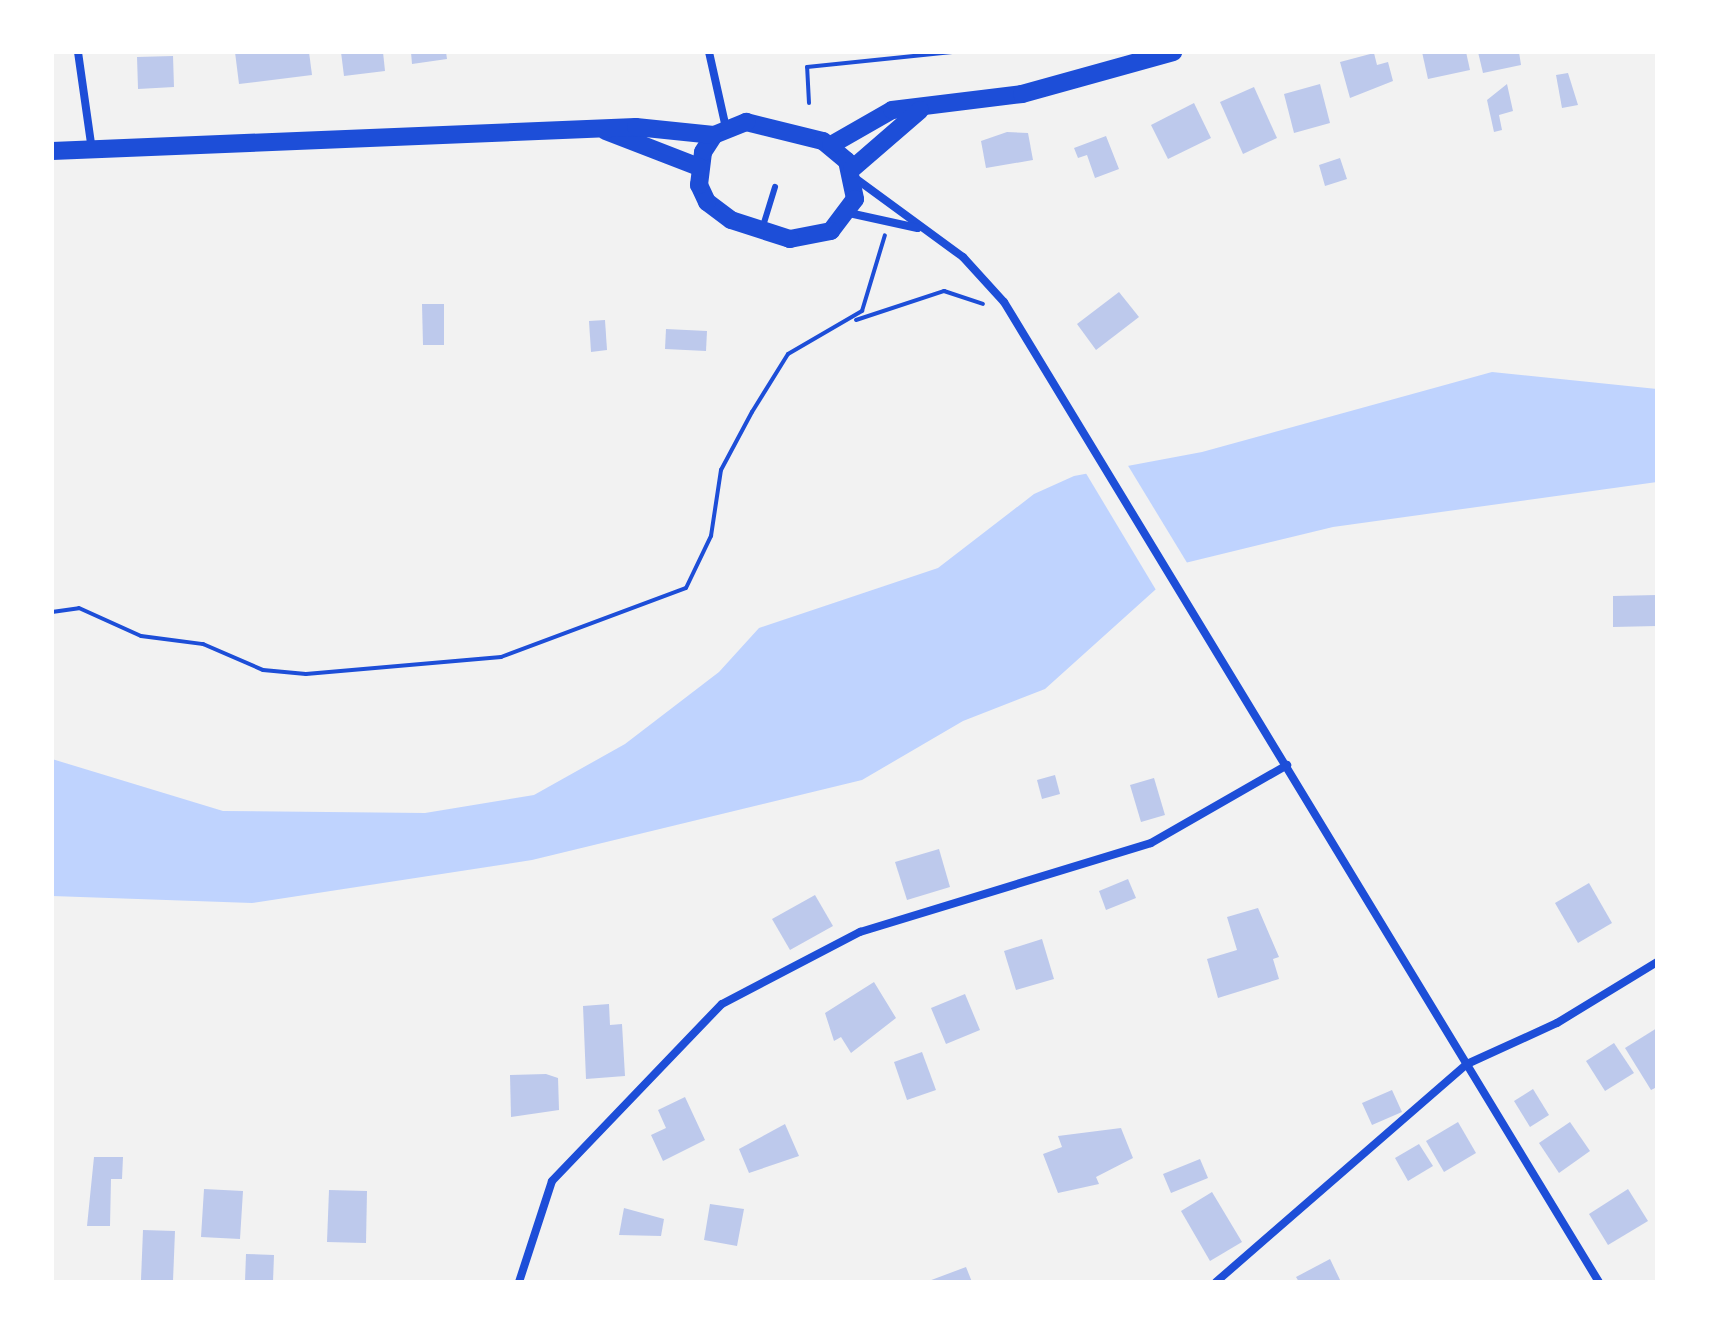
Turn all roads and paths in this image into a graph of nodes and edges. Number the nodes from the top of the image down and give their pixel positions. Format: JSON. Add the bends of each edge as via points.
{"nodes":[{"id":1,"x":78,"y":52,"type":"edge"},
{"id":2,"x":709,"y":52,"type":"edge"},
{"id":3,"x":952,"y":52,"type":"edge"},
{"id":4,"x":1173,"y":52,"type":"edge"},
{"id":5,"x":809,"y":103,"type":"dead end"},
{"id":6,"x":920,"y":110,"type":"junction"},
{"id":7,"x":606,"y":131,"type":"junction"},
{"id":8,"x":720,"y":132,"type":"junction"},
{"id":9,"x":831,"y":145,"type":"junction"},
{"id":10,"x":92,"y":150,"type":"junction"},
{"id":11,"x":52,"y":151,"type":"edge"},
{"id":12,"x":699,"y":167,"type":"junction"},
{"id":13,"x":853,"y":174,"type":"junction"},
{"id":14,"x":775,"y":187,"type":"dead end"},
{"id":15,"x":849,"y":213,"type":"junction"},
{"id":16,"x":918,"y":228,"type":"junction"},
{"id":17,"x":761,"y":230,"type":"junction"},
{"id":18,"x":885,"y":233,"type":"dead end"},
{"id":19,"x":994,"y":315,"type":"dead end"},
{"id":20,"x":854,"y":320,"type":"junction"},
{"id":21,"x":52,"y":612,"type":"edge"},
{"id":22,"x":1287,"y":765,"type":"junction"},
{"id":23,"x":1657,"y":962,"type":"edge"},
{"id":24,"x":1467,"y":1064,"type":"junction"},
{"id":25,"x":519,"y":1282,"type":"edge"},
{"id":26,"x":1216,"y":1282,"type":"edge"},
{"id":27,"x":1599,"y":1282,"type":"edge"}],
"edges":[{"from":1,"to":10,"type":"street"},
{"from":2,"to":8,"type":"street"},
{"from":3,"to":5,"type":"path","via":[[807,67]]},
{"from":4,"to":6,"type":"main road","via":[[1022,94]]},
{"from":6,"to":9,"type":"main road","via":[[877,115]]},
{"from":6,"to":13,"type":"main road"},
{"from":7,"to":8,"type":"main road","via":[[636,127]]},
{"from":7,"to":10,"type":"main road"},
{"from":7,"to":12,"type":"main road"},
{"from":8,"to":9,"type":"main road","via":[[756,122]]},
{"from":8,"to":12,"type":"main road"},
{"from":9,"to":13,"type":"main road"},
{"from":10,"to":11,"type":"main road"},
{"from":12,"to":17,"type":"main road","via":[[713,208]]},
{"from":13,"to":15,"type":"main road"},
{"from":13,"to":16,"type":"street"},
{"from":14,"to":17,"type":"lane"},
{"from":15,"to":16,"type":"street"},
{"from":15,"to":17,"type":"main road","via":[[810,240]]},
{"from":16,"to":22,"type":"street","via":[[955,250],[993,288]]},
{"from":18,"to":20,"type":"path"},
{"from":19,"to":20,"type":"path","via":[[969,296],[944,291]]},
{"from":20,"to":21,"type":"path","via":[[788,354],[721,470],[709,545],[686,588],[548,641],[501,657],[306,674],[263,670],[203,644],[141,636],[79,608]]},
{"from":22,"to":24,"type":"street"},
{"from":22,"to":25,"type":"street","via":[[1151,843],[860,932],[722,1004],[552,1181]]},
{"from":23,"to":24,"type":"street","via":[[1557,1023]]},
{"from":24,"to":26,"type":"street"},
{"from":24,"to":27,"type":"street"}]}
